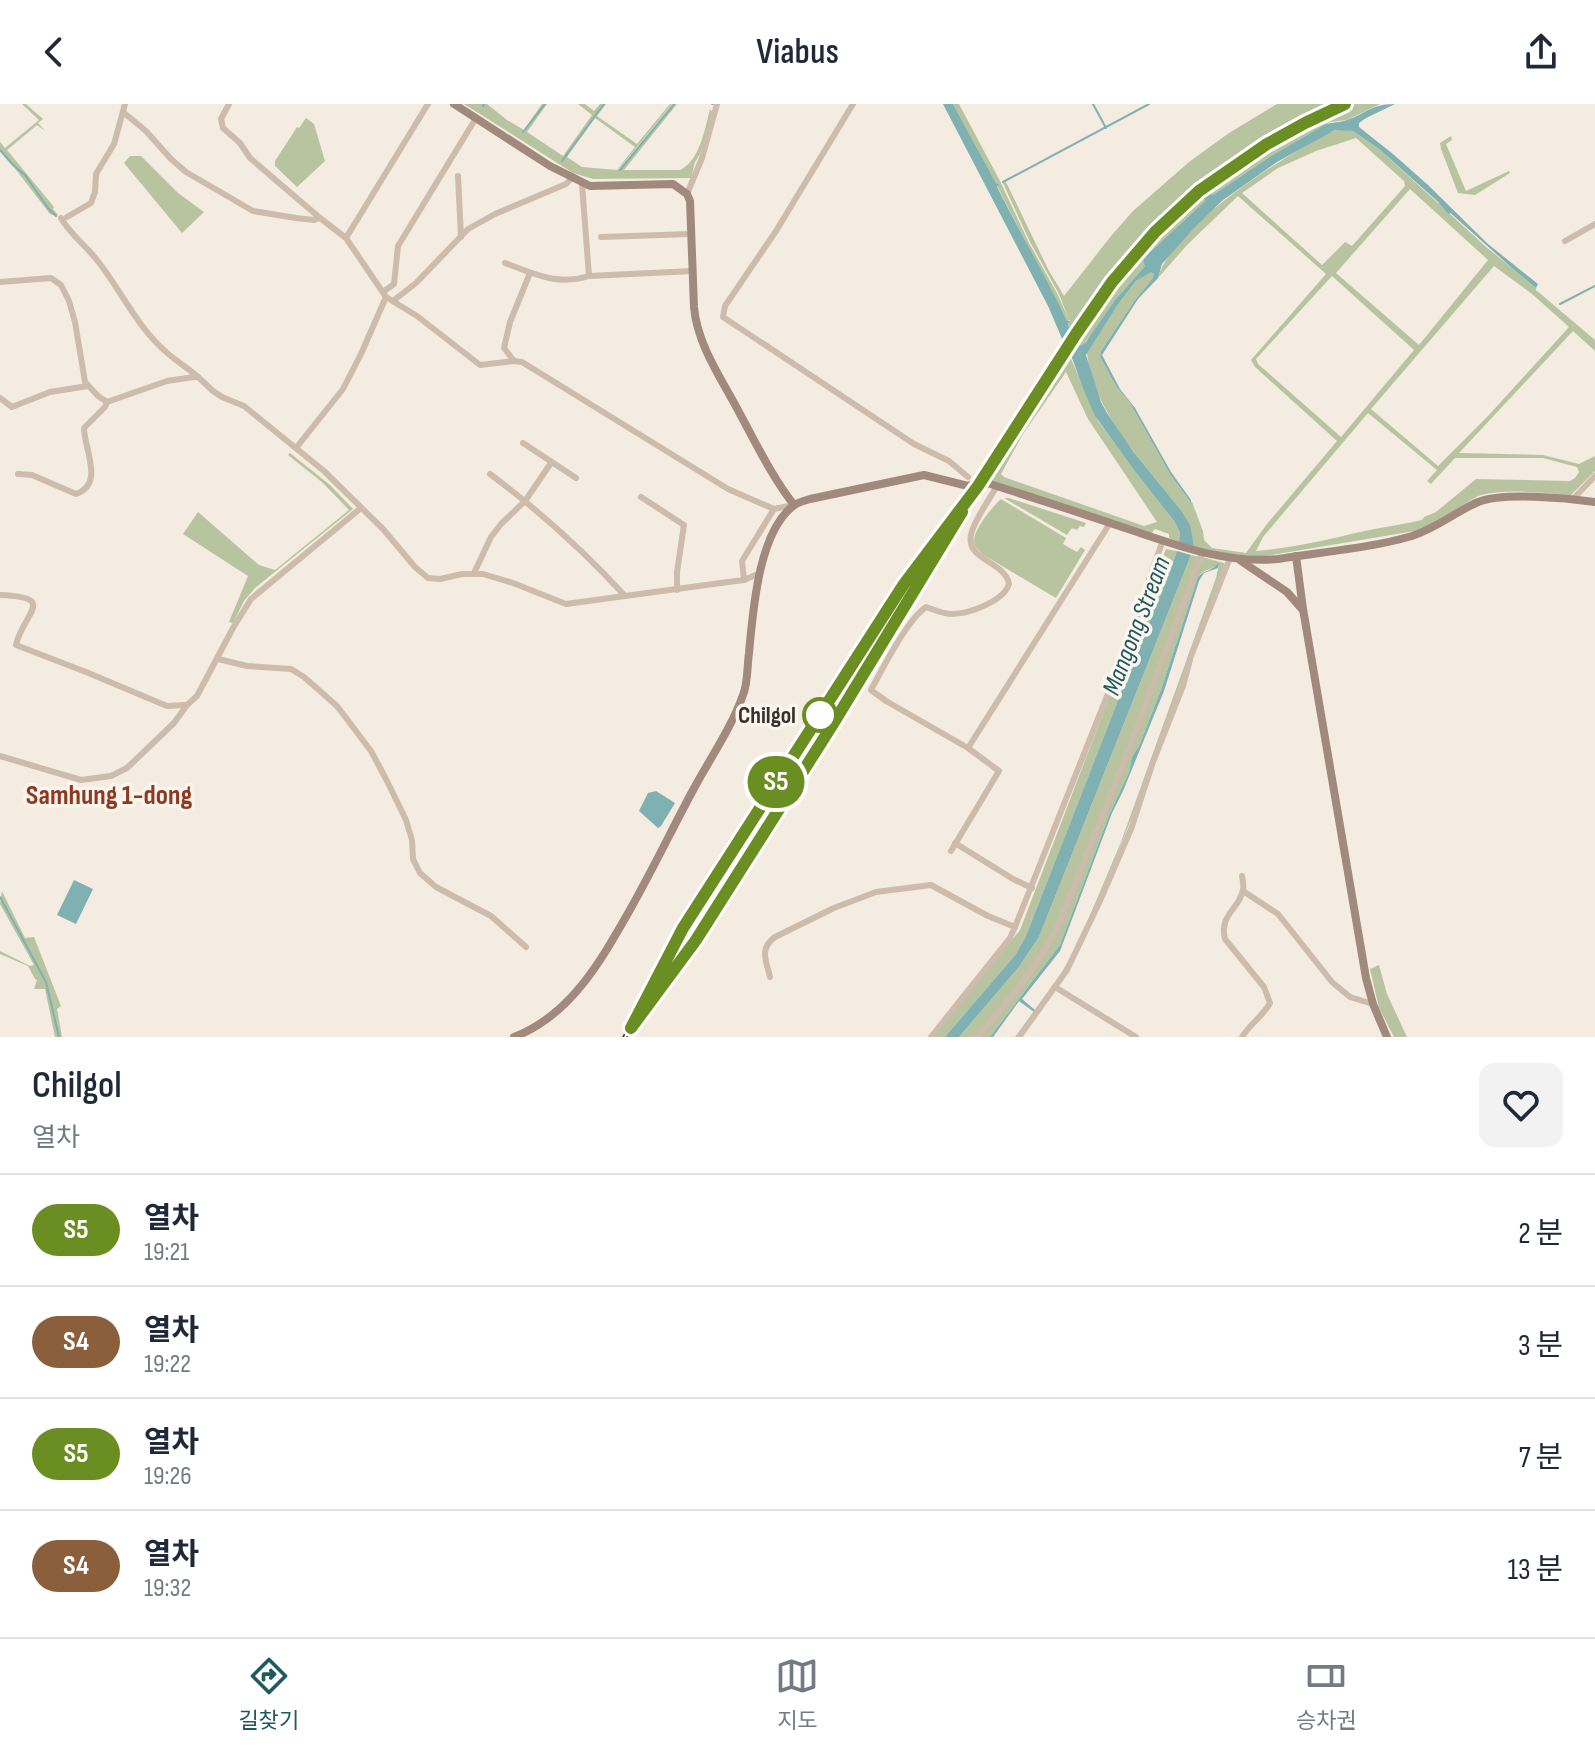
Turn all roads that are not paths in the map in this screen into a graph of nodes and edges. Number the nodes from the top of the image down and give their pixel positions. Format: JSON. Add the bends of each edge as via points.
{"nodes":[{"id":1,"x":229,"y":104,"type":"edge"},
{"id":2,"x":428,"y":104,"type":"edge"},
{"id":3,"x":454,"y":104,"type":"edge"},
{"id":4,"x":707,"y":104,"type":"edge"},
{"id":5,"x":853,"y":104,"type":"edge"},
{"id":6,"x":716,"y":107,"type":"edge"},
{"id":7,"x":124,"y":108,"type":"edge"},
{"id":8,"x":476,"y":118,"type":"junction"},
{"id":9,"x":458,"y":176,"type":"dead end"},
{"id":10,"x":572,"y":178,"type":"junction"},
{"id":11,"x":582,"y":184,"type":"junction"},
{"id":12,"x":687,"y":194,"type":"junction"},
{"id":13,"x":320,"y":218,"type":"junction"},
{"id":14,"x":1595,"y":224,"type":"edge"},
{"id":15,"x":691,"y":234,"type":"junction"},
{"id":16,"x":461,"y":237,"type":"junction"},
{"id":17,"x":601,"y":237,"type":"dead end"},
{"id":18,"x":346,"y":238,"type":"junction"},
{"id":19,"x":1565,"y":241,"type":"dead end"},
{"id":20,"x":505,"y":263,"type":"dead end"},
{"id":21,"x":693,"y":271,"type":"junction"},
{"id":22,"x":530,"y":273,"type":"junction"},
{"id":23,"x":589,"y":276,"type":"junction"},
{"id":24,"x":0,"y":282,"type":"edge"},
{"id":25,"x":385,"y":294,"type":"junction"},
{"id":26,"x":393,"y":301,"type":"junction"},
{"id":27,"x":514,"y":361,"type":"junction"},
{"id":28,"x":198,"y":377,"type":"junction"},
{"id":29,"x":88,"y":386,"type":"junction"},
{"id":30,"x":0,"y":398,"type":"edge"},
{"id":31,"x":107,"y":402,"type":"junction"},
{"id":32,"x":523,"y":443,"type":"dead end"},
{"id":33,"x":296,"y":448,"type":"junction"},
{"id":34,"x":551,"y":463,"type":"junction"},
{"id":35,"x":18,"y":474,"type":"dead end"},
{"id":36,"x":490,"y":474,"type":"dead end"},
{"id":37,"x":1595,"y":476,"type":"edge"},
{"id":38,"x":968,"y":477,"type":"dead end"},
{"id":39,"x":576,"y":478,"type":"dead end"},
{"id":40,"x":997,"y":486,"type":"junction"},
{"id":41,"x":641,"y":497,"type":"dead end"},
{"id":42,"x":1573,"y":499,"type":"junction"},
{"id":43,"x":525,"y":501,"type":"junction"},
{"id":44,"x":1595,"y":502,"type":"edge"},
{"id":45,"x":794,"y":505,"type":"junction"},
{"id":46,"x":361,"y":508,"type":"junction"},
{"id":47,"x":774,"y":509,"type":"junction"},
{"id":48,"x":1110,"y":523,"type":"junction"},
{"id":49,"x":1166,"y":541,"type":"junction"},
{"id":50,"x":1200,"y":553,"type":"junction"},
{"id":51,"x":1296,"y":556,"type":"junction"},
{"id":52,"x":1230,"y":558,"type":"junction"},
{"id":53,"x":1240,"y":560,"type":"junction"},
{"id":54,"x":474,"y":573,"type":"junction"},
{"id":55,"x":760,"y":573,"type":"junction"},
{"id":56,"x":744,"y":580,"type":"junction"},
{"id":57,"x":677,"y":590,"type":"junction"},
{"id":58,"x":0,"y":595,"type":"edge"},
{"id":59,"x":625,"y":596,"type":"junction"},
{"id":60,"x":1303,"y":609,"type":"junction"},
{"id":61,"x":218,"y":659,"type":"junction"},
{"id":62,"x":187,"y":705,"type":"junction"},
{"id":63,"x":968,"y":748,"type":"junction"},
{"id":64,"x":0,"y":756,"type":"edge"},
{"id":65,"x":955,"y":843,"type":"junction"},
{"id":66,"x":951,"y":851,"type":"dead end"},
{"id":67,"x":1242,"y":876,"type":"dead end"},
{"id":68,"x":1032,"y":888,"type":"junction"},
{"id":69,"x":1243,"y":891,"type":"junction"},
{"id":70,"x":1015,"y":927,"type":"junction"},
{"id":71,"x":526,"y":947,"type":"dead end"},
{"id":72,"x":770,"y":977,"type":"dead end"},
{"id":73,"x":1055,"y":987,"type":"junction"},
{"id":74,"x":1373,"y":1004,"type":"junction"},
{"id":75,"x":514,"y":1037,"type":"edge"},
{"id":76,"x":931,"y":1037,"type":"edge"},
{"id":77,"x":977,"y":1037,"type":"edge"},
{"id":78,"x":1019,"y":1037,"type":"edge"},
{"id":79,"x":1136,"y":1037,"type":"edge"},
{"id":80,"x":1242,"y":1037,"type":"edge"},
{"id":81,"x":1387,"y":1037,"type":"edge"}],
"edges":[{"from":1,"to":13,"type":"street","via":[[221,119],[223,128]]},
{"from":2,"to":18,"type":"street"},
{"from":3,"to":8,"type":"street"},
{"from":4,"to":6,"type":"street"},
{"from":5,"to":38,"type":"street","via":[[725,306],[723,317]]},
{"from":6,"to":12,"type":"street"},
{"from":7,"to":13,"type":"street","via":[[186,172],[253,211]]},
{"from":7,"to":28,"type":"street","via":[[111,151],[96,174],[91,203],[64,217],[162,349]]},
{"from":8,"to":10,"type":"street"},
{"from":8,"to":25,"type":"street","via":[[398,246],[394,284]]},
{"from":9,"to":16,"type":"street"},
{"from":10,"to":11,"type":"street"},
{"from":10,"to":16,"type":"street","via":[[495,214]]},
{"from":11,"to":12,"type":"street","via":[[673,184]]},
{"from":11,"to":23,"type":"street"},
{"from":12,"to":15,"type":"street"},
{"from":13,"to":18,"type":"street"},
{"from":14,"to":19,"type":"street"},
{"from":15,"to":17,"type":"street"},
{"from":15,"to":21,"type":"street"},
{"from":16,"to":26,"type":"street"},
{"from":18,"to":25,"type":"street"},
{"from":20,"to":22,"type":"street"},
{"from":21,"to":23,"type":"street"},
{"from":21,"to":45,"type":"street","via":[[694,315],[711,358]]},
{"from":22,"to":23,"type":"street","via":[[560,282]]},
{"from":22,"to":27,"type":"street","via":[[504,348]]},
{"from":24,"to":29,"type":"street","via":[[51,278],[61,285]]},
{"from":25,"to":26,"type":"street"},
{"from":25,"to":33,"type":"street","via":[[353,373]]},
{"from":26,"to":27,"type":"street","via":[[480,365]]},
{"from":27,"to":47,"type":"street","via":[[728,489]]},
{"from":28,"to":31,"type":"street","via":[[167,381]]},
{"from":28,"to":33,"type":"street"},
{"from":29,"to":30,"type":"street","via":[[50,392],[12,407]]},
{"from":29,"to":31,"type":"street"},
{"from":31,"to":35,"type":"street","via":[[84,428],[92,473],[84,490],[76,494]]},
{"from":32,"to":34,"type":"street"},
{"from":33,"to":46,"type":"street"},
{"from":34,"to":39,"type":"street"},
{"from":34,"to":43,"type":"street"},
{"from":36,"to":43,"type":"street"},
{"from":37,"to":42,"type":"street"},
{"from":40,"to":45,"type":"street","via":[[981,481],[968,486],[924,475]]},
{"from":40,"to":48,"type":"street"},
{"from":40,"to":63,"type":"street","via":[[971,536],[974,550],[1008,578],[1005,593],[962,614],[926,607],[871,690]]},
{"from":41,"to":57,"type":"street","via":[[684,525]]},
{"from":42,"to":44,"type":"street"},
{"from":42,"to":51,"type":"street","via":[[1494,497],[1409,537]]},
{"from":43,"to":54,"type":"street","via":[[491,537]]},
{"from":43,"to":59,"type":"street"},
{"from":45,"to":47,"type":"street"},
{"from":45,"to":55,"type":"street","via":[[777,523]]},
{"from":46,"to":54,"type":"street","via":[[423,575],[440,579]]},
{"from":46,"to":61,"type":"street","via":[[251,599]]},
{"from":47,"to":56,"type":"street","via":[[742,561]]},
{"from":48,"to":49,"type":"street"},
{"from":48,"to":63,"type":"street"},
{"from":49,"to":50,"type":"street"},
{"from":49,"to":68,"type":"street"},
{"from":50,"to":52,"type":"street"},
{"from":50,"to":77,"type":"street","via":[[1059,924],[1032,970]]},
{"from":51,"to":53,"type":"street"},
{"from":51,"to":60,"type":"street"},
{"from":52,"to":53,"type":"street"},
{"from":52,"to":73,"type":"street","via":[[1131,829],[1077,952]]},
{"from":53,"to":60,"type":"street"},
{"from":54,"to":59,"type":"street","via":[[566,604]]},
{"from":55,"to":56,"type":"street"},
{"from":55,"to":75,"type":"street","via":[[745,691],[646,882],[576,992],[538,1025]]},
{"from":56,"to":57,"type":"street"},
{"from":57,"to":59,"type":"street"},
{"from":58,"to":62,"type":"street","via":[[32,602],[19,647],[167,706]]},
{"from":60,"to":74,"type":"street"},
{"from":61,"to":62,"type":"street"},
{"from":61,"to":71,"type":"street","via":[[291,669],[337,706],[386,779],[406,820],[420,873],[491,916]]},
{"from":62,"to":64,"type":"street","via":[[142,755],[111,776],[74,779]]},
{"from":63,"to":65,"type":"street","via":[[999,771]]},
{"from":65,"to":66,"type":"street"},
{"from":65,"to":68,"type":"street"},
{"from":67,"to":69,"type":"street"},
{"from":68,"to":70,"type":"street"},
{"from":69,"to":74,"type":"street","via":[[1278,914],[1332,982],[1350,997]]},
{"from":69,"to":80,"type":"street","via":[[1226,918],[1225,939],[1264,987],[1270,1003]]},
{"from":70,"to":72,"type":"street","via":[[931,885],[876,892],[768,942],[764,953]]},
{"from":70,"to":76,"type":"street"},
{"from":73,"to":78,"type":"street"},
{"from":73,"to":79,"type":"street"},
{"from":74,"to":81,"type":"street"}]}
